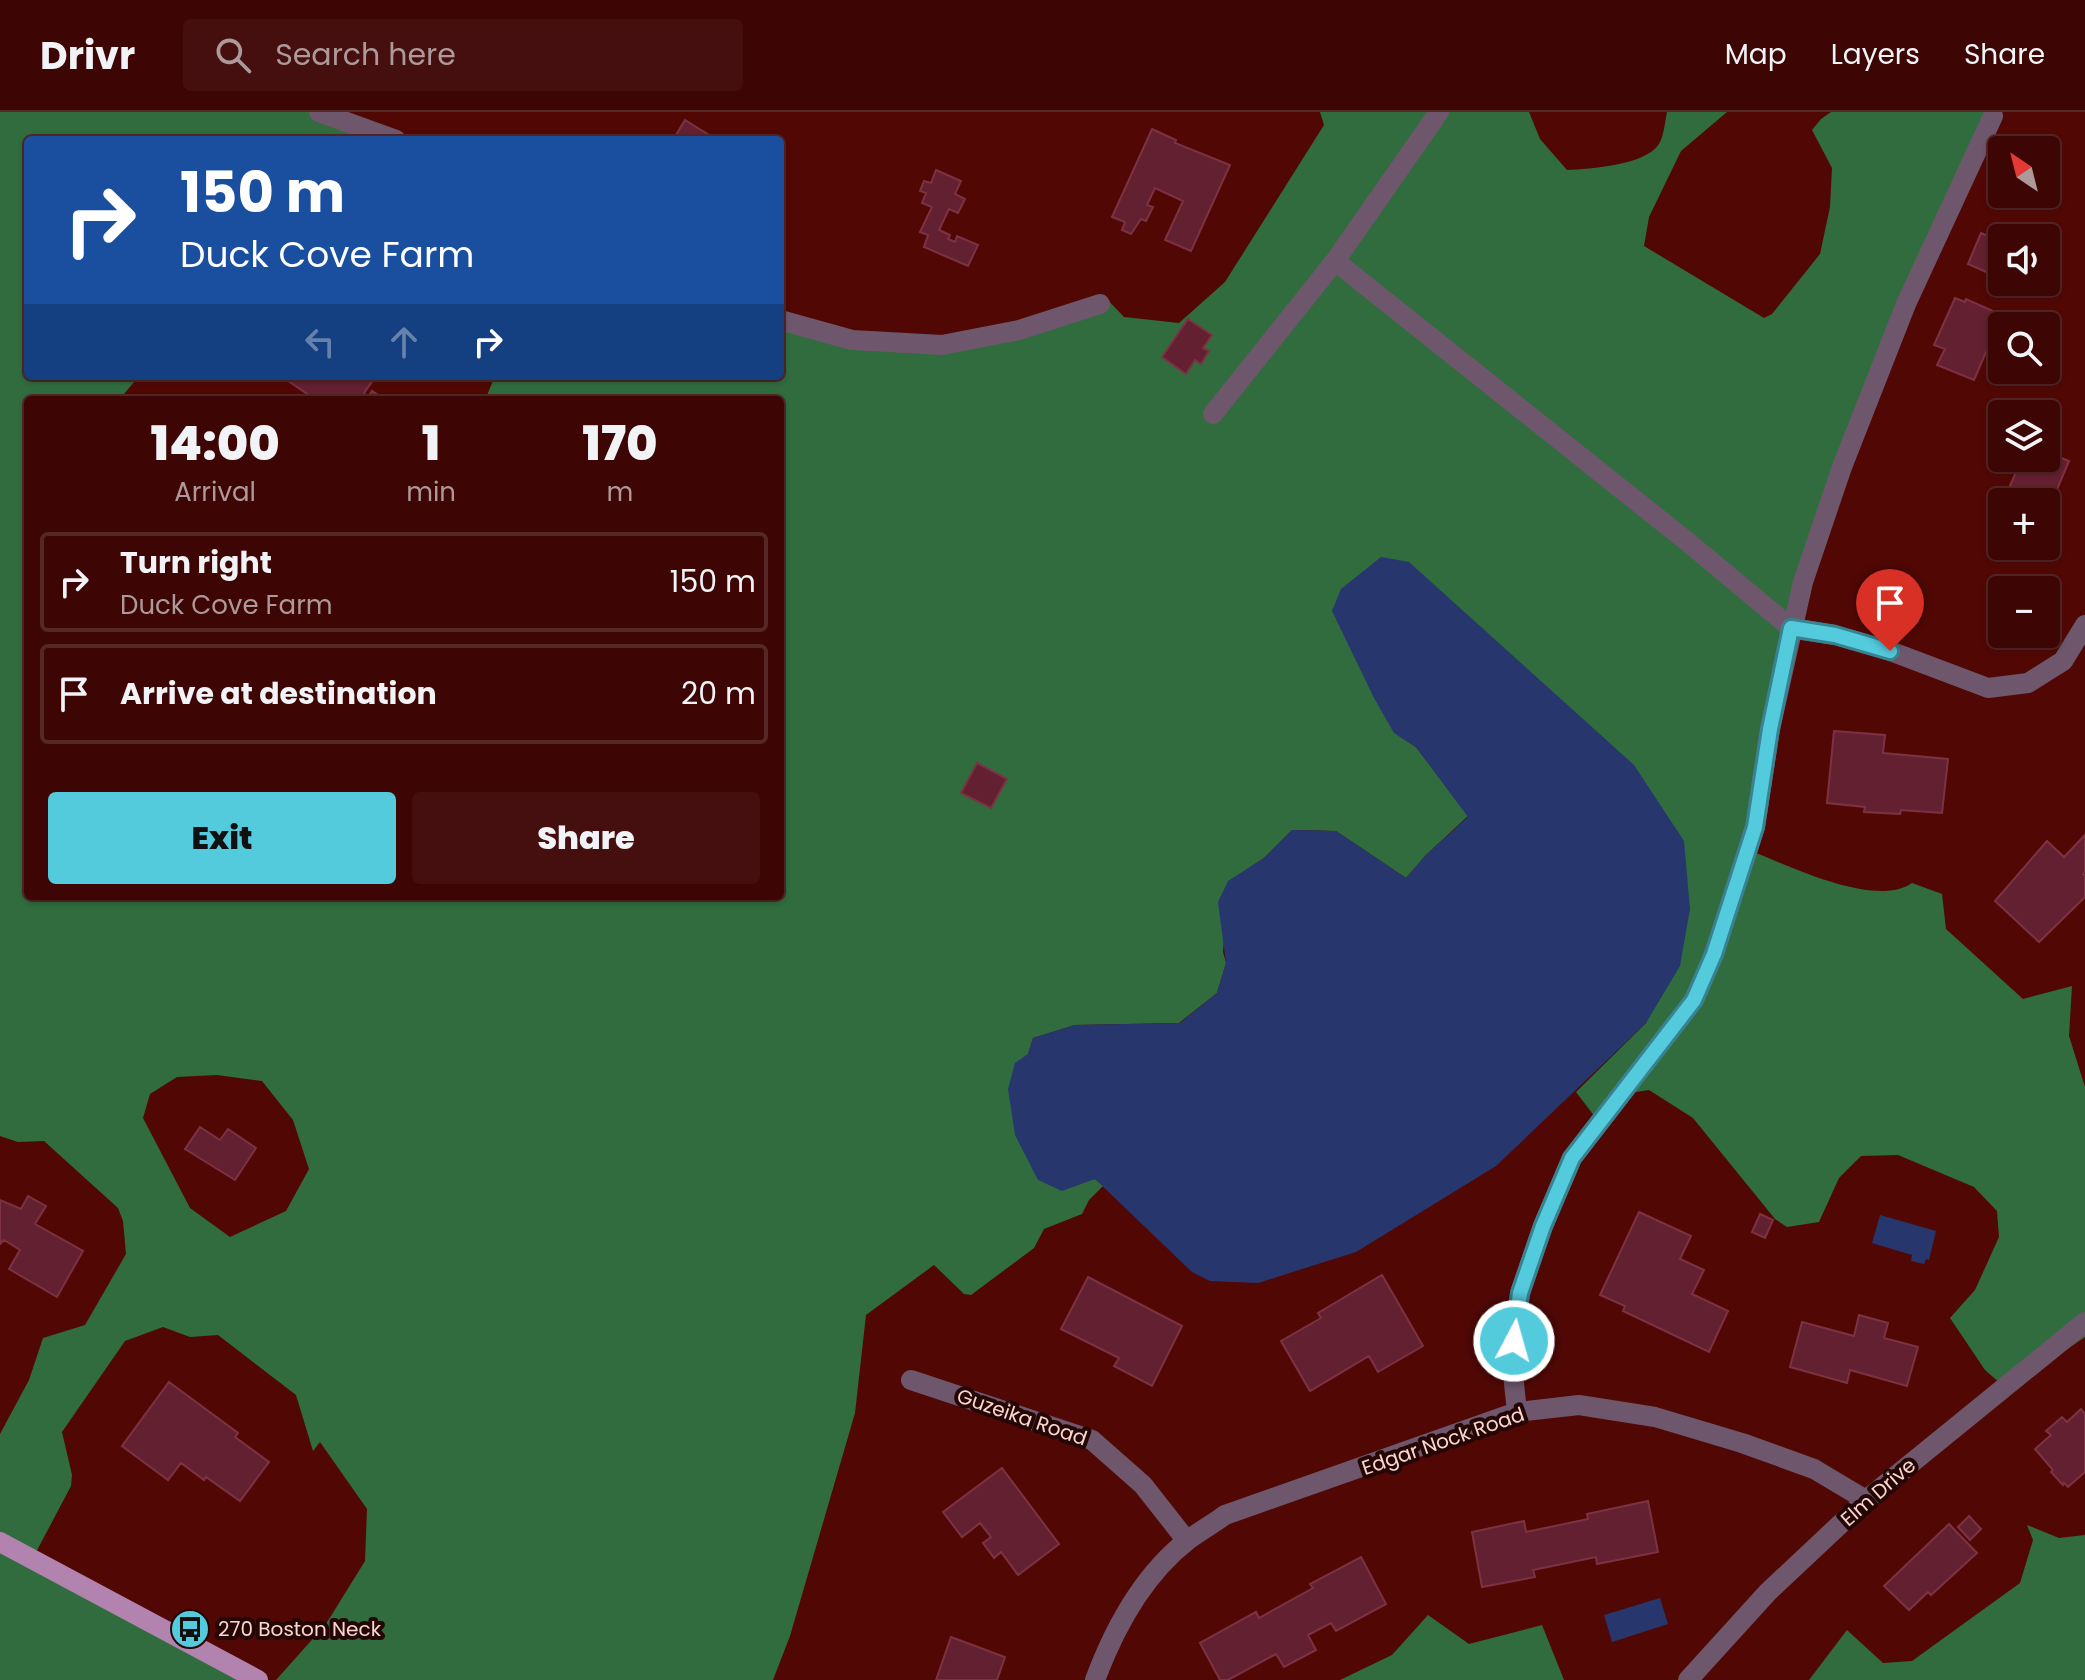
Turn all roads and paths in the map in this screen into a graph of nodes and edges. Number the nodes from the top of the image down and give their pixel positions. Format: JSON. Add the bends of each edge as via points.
{"nodes":[{"id":1,"x":319,"y":112,"type":"edge"},
{"id":2,"x":1439,"y":112,"type":"edge"},
{"id":3,"x":1993,"y":113,"type":"edge"},
{"id":4,"x":385,"y":136,"type":"edge"},
{"id":5,"x":1335,"y":261,"type":"junction"},
{"id":6,"x":1100,"y":304,"type":"dead end"},
{"id":7,"x":784,"y":321,"type":"edge"},
{"id":8,"x":1213,"y":414,"type":"dead end"},
{"id":9,"x":2085,"y":625,"type":"edge"},
{"id":10,"x":1791,"y":628,"type":"junction"},
{"id":11,"x":2085,"y":1322,"type":"edge"},
{"id":12,"x":911,"y":1380,"type":"dead end"},
{"id":13,"x":1517,"y":1412,"type":"junction"},
{"id":14,"x":1866,"y":1500,"type":"junction"},
{"id":15,"x":1187,"y":1541,"type":"junction"},
{"id":16,"x":0,"y":1542,"type":"edge"},
{"id":17,"x":258,"y":1680,"type":"edge"},
{"id":18,"x":1095,"y":1680,"type":"edge"},
{"id":19,"x":1688,"y":1680,"type":"edge"}],
"edges":[{"from":1,"to":4,"type":"street"},
{"from":2,"to":5,"type":"street"},
{"from":3,"to":10,"type":"street","via":[[1906,304],[1842,467]]},
{"from":5,"to":8,"type":"street"},
{"from":5,"to":10,"type":"street"},
{"from":6,"to":7,"type":"street","via":[[1019,330],[942,345],[852,340]]},
{"from":9,"to":10,"type":"street","via":[[2063,661],[2028,683],[1988,688],[1890,651]]},
{"from":10,"to":13,"type":"street","via":[[1755,827],[1714,954],[1694,1000],[1572,1158],[1543,1226],[1520,1293],[1512,1364]]},
{"from":11,"to":14,"type":"street","name":"Elm Drive"},
{"from":12,"to":15,"type":"street","name":"Guzeika Road","via":[[1092,1440],[1143,1485]]},
{"from":13,"to":14,"type":"street","name":"Edgar Nock Road","via":[[1579,1405],[1655,1417],[1814,1469]]},
{"from":13,"to":15,"type":"street","name":"Edgar Nock Road","via":[[1225,1515]]},
{"from":14,"to":19,"type":"street","name":"Elm Drive","via":[[1768,1592]]},
{"from":15,"to":18,"type":"street","name":"Edgar Nock Road","via":[[1148,1580],[1107,1647]]},
{"from":16,"to":17,"type":"main road"}]}
